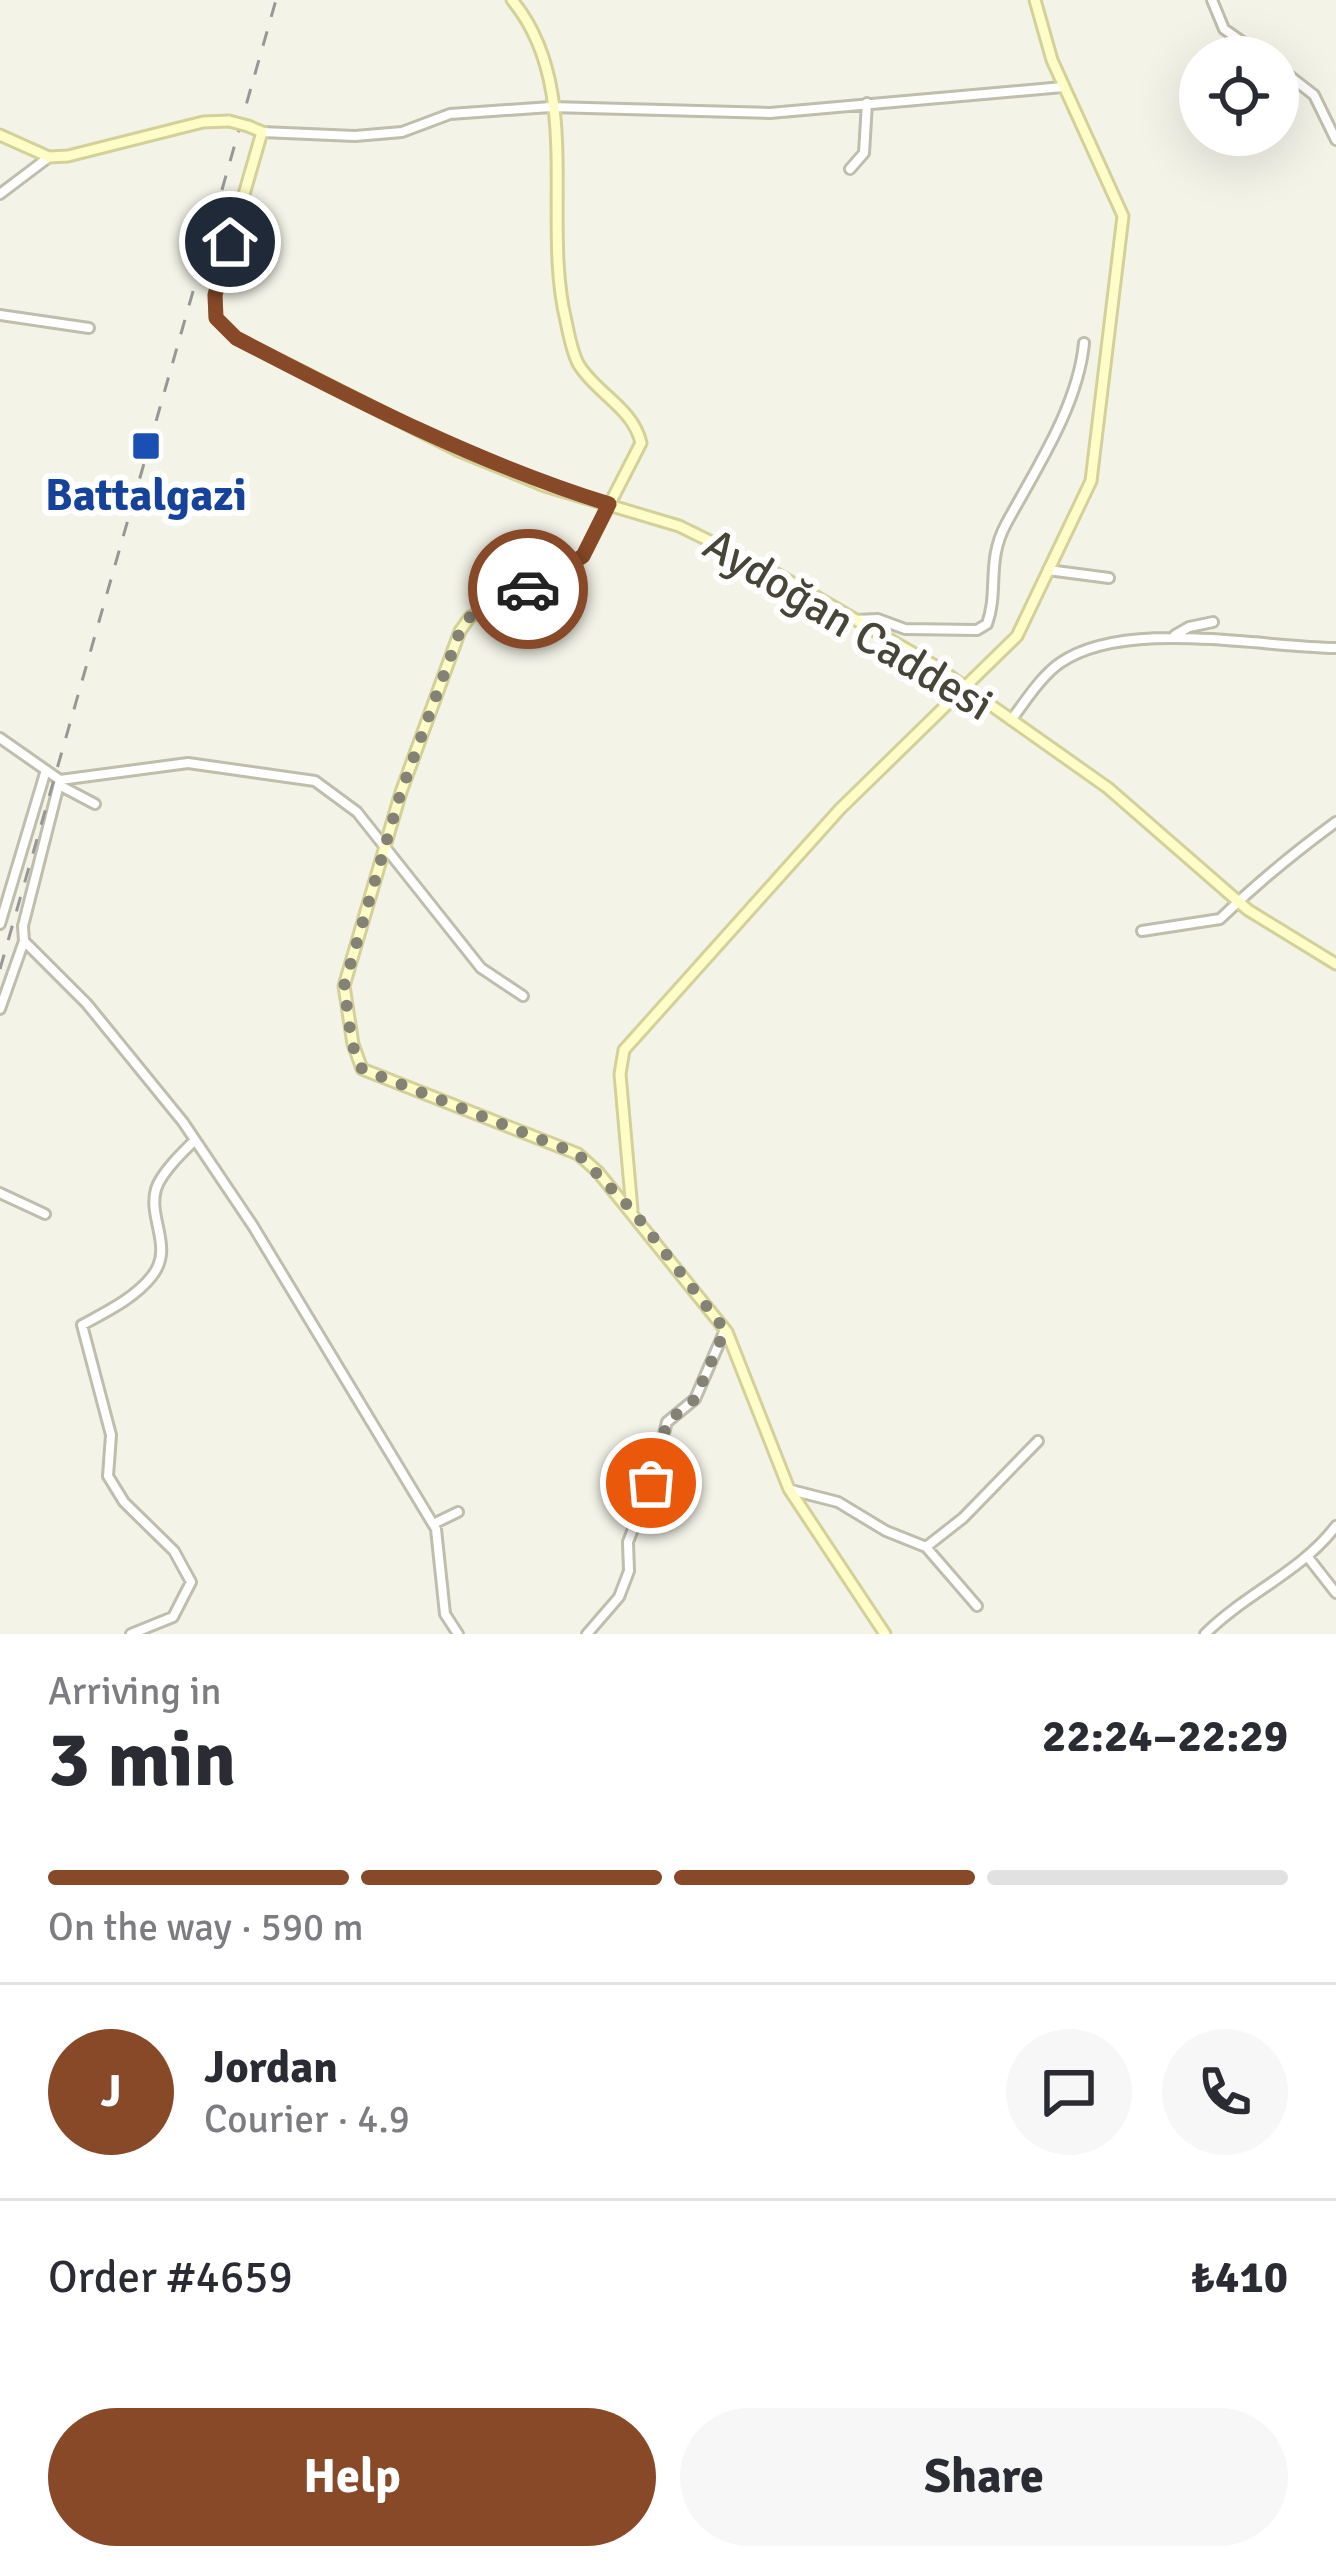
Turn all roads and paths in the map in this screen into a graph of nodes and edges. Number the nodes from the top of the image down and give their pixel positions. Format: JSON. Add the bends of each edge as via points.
{"nodes":[{"id":1,"x":512,"y":0,"type":"edge"},
{"id":2,"x":1035,"y":0,"type":"edge"},
{"id":3,"x":1212,"y":0,"type":"edge"},
{"id":4,"x":1234,"y":36,"type":"edge"},
{"id":5,"x":1299,"y":83,"type":"edge"},
{"id":6,"x":1063,"y":86,"type":"junction"},
{"id":7,"x":867,"y":103,"type":"junction"},
{"id":8,"x":551,"y":107,"type":"junction"},
{"id":9,"x":262,"y":132,"type":"junction"},
{"id":10,"x":0,"y":135,"type":"edge"},
{"id":11,"x":1336,"y":140,"type":"edge"},
{"id":12,"x":50,"y":157,"type":"junction"},
{"id":13,"x":850,"y":169,"type":"dead end"},
{"id":14,"x":0,"y":194,"type":"edge"},
{"id":15,"x":0,"y":315,"type":"edge"},
{"id":16,"x":89,"y":328,"type":"dead end"},
{"id":17,"x":1084,"y":343,"type":"dead end"},
{"id":18,"x":609,"y":504,"type":"junction"},
{"id":19,"x":1047,"y":570,"type":"junction"},
{"id":20,"x":1109,"y":578,"type":"dead end"},
{"id":21,"x":854,"y":620,"type":"junction"},
{"id":22,"x":1213,"y":622,"type":"dead end"},
{"id":23,"x":1174,"y":636,"type":"junction"},
{"id":24,"x":1336,"y":648,"type":"edge"},
{"id":25,"x":966,"y":689,"type":"junction"},
{"id":26,"x":1010,"y":721,"type":"junction"},
{"id":27,"x":0,"y":739,"type":"edge"},
{"id":28,"x":46,"y":770,"type":"junction"},
{"id":29,"x":60,"y":783,"type":"junction"},
{"id":30,"x":95,"y":804,"type":"dead end"},
{"id":31,"x":1336,"y":822,"type":"edge"},
{"id":32,"x":385,"y":848,"type":"junction"},
{"id":33,"x":1235,"y":899,"type":"junction"},
{"id":34,"x":0,"y":924,"type":"edge"},
{"id":35,"x":1142,"y":932,"type":"dead end"},
{"id":36,"x":24,"y":941,"type":"junction"},
{"id":37,"x":1336,"y":964,"type":"edge"},
{"id":38,"x":523,"y":996,"type":"dead end"},
{"id":39,"x":0,"y":1009,"type":"edge"},
{"id":40,"x":195,"y":1140,"type":"junction"},
{"id":41,"x":0,"y":1193,"type":"edge"},
{"id":42,"x":632,"y":1210,"type":"junction"},
{"id":43,"x":45,"y":1214,"type":"dead end"},
{"id":44,"x":725,"y":1330,"type":"junction"},
{"id":45,"x":1038,"y":1441,"type":"dead end"},
{"id":46,"x":789,"y":1489,"type":"junction"},
{"id":47,"x":458,"y":1512,"type":"dead end"},
{"id":48,"x":433,"y":1524,"type":"junction"},
{"id":49,"x":1336,"y":1526,"type":"edge"},
{"id":50,"x":926,"y":1547,"type":"junction"},
{"id":51,"x":1307,"y":1556,"type":"junction"},
{"id":52,"x":1336,"y":1593,"type":"edge"},
{"id":53,"x":977,"y":1606,"type":"dead end"},
{"id":54,"x":131,"y":1634,"type":"edge"},
{"id":55,"x":458,"y":1634,"type":"edge"},
{"id":56,"x":587,"y":1634,"type":"edge"},
{"id":57,"x":885,"y":1634,"type":"edge"},
{"id":58,"x":1205,"y":1634,"type":"edge"}],
"edges":[{"from":1,"to":8,"type":"street","via":[[528,19]]},
{"from":2,"to":6,"type":"street"},
{"from":3,"to":4,"type":"street"},
{"from":5,"to":11,"type":"street","via":[[1314,95]]},
{"from":6,"to":7,"type":"street"},
{"from":6,"to":19,"type":"street","via":[[1123,216],[1090,482]]},
{"from":7,"to":8,"type":"street","via":[[770,113]]},
{"from":7,"to":13,"type":"street","via":[[864,153]]},
{"from":8,"to":9,"type":"street","via":[[450,114],[402,132]]},
{"from":8,"to":18,"type":"street","via":[[568,331],[577,362],[632,419],[641,442]]},
{"from":9,"to":12,"type":"street","bridge":true,"via":[[203,122]]},
{"from":9,"to":18,"type":"street","name":"Aydoğan Caddesi","via":[[222,267],[216,318],[236,338],[380,414],[544,486]]},
{"from":10,"to":12,"type":"street"},
{"from":12,"to":14,"type":"street"},
{"from":15,"to":16,"type":"street"},
{"from":17,"to":21,"type":"street","via":[[1081,372],[995,555],[988,624],[905,629]]},
{"from":18,"to":21,"type":"street","name":"Aydoğan Caddesi","via":[[679,526]]},
{"from":18,"to":32,"type":"street","via":[[583,556],[470,617],[460,631]]},
{"from":19,"to":20,"type":"street"},
{"from":19,"to":25,"type":"street","via":[[1017,636]]},
{"from":21,"to":25,"type":"street","name":"Aydoğan Caddesi"},
{"from":22,"to":23,"type":"street"},
{"from":23,"to":24,"type":"street"},
{"from":23,"to":26,"type":"street","via":[[1130,638],[1060,663]]},
{"from":25,"to":26,"type":"street","name":"Aydoğan Caddesi"},
{"from":25,"to":42,"type":"street","via":[[840,809],[624,1050]]},
{"from":26,"to":33,"type":"street","name":"Aydoğan Caddesi","via":[[1108,788]]},
{"from":27,"to":28,"type":"street"},
{"from":28,"to":29,"type":"street"},
{"from":28,"to":34,"type":"street"},
{"from":29,"to":30,"type":"street"},
{"from":29,"to":32,"type":"street","via":[[188,763],[315,781],[357,812]]},
{"from":29,"to":36,"type":"street"},
{"from":31,"to":33,"type":"street"},
{"from":32,"to":38,"type":"street","via":[[481,968]]},
{"from":32,"to":42,"type":"street","via":[[344,986],[362,1069],[578,1154]]},
{"from":33,"to":35,"type":"street","via":[[1220,919]]},
{"from":33,"to":37,"type":"street","name":"Aydoğan Caddesi"},
{"from":36,"to":39,"type":"street"},
{"from":36,"to":40,"type":"street"},
{"from":40,"to":48,"type":"street"},
{"from":40,"to":54,"type":"street","via":[[157,1187],[164,1246],[154,1274],[82,1325],[111,1435],[108,1476],[175,1551],[191,1582],[173,1617]]},
{"from":41,"to":43,"type":"street"},
{"from":42,"to":44,"type":"street"},
{"from":44,"to":46,"type":"street"},
{"from":44,"to":56,"type":"street","via":[[695,1399],[667,1422],[619,1597]]},
{"from":45,"to":50,"type":"street"},
{"from":46,"to":50,"type":"street","via":[[838,1502]]},
{"from":46,"to":57,"type":"street"},
{"from":47,"to":48,"type":"street"},
{"from":48,"to":55,"type":"street","via":[[445,1613]]},
{"from":49,"to":51,"type":"street"},
{"from":50,"to":53,"type":"street"},
{"from":51,"to":52,"type":"street"},
{"from":51,"to":58,"type":"street"}]}
